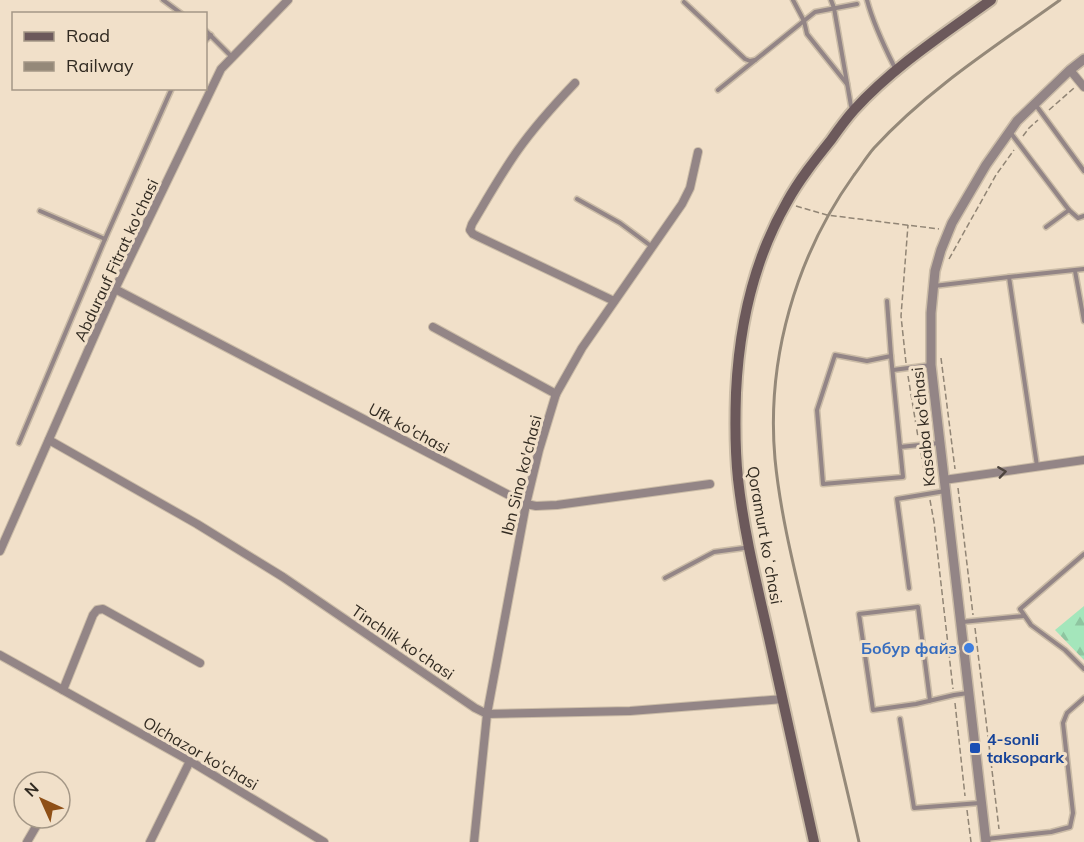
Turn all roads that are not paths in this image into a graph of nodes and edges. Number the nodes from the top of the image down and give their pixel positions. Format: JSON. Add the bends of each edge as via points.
{"nodes":[{"id":1,"x":163,"y":0,"type":"edge"},
{"id":2,"x":288,"y":0,"type":"edge"},
{"id":3,"x":793,"y":0,"type":"edge"},
{"id":4,"x":831,"y":0,"type":"edge"},
{"id":5,"x":867,"y":0,"type":"edge"},
{"id":6,"x":981,"y":0,"type":"edge"},
{"id":7,"x":991,"y":0,"type":"edge"},
{"id":8,"x":684,"y":2,"type":"dead end"},
{"id":9,"x":857,"y":4,"type":"dead end"},
{"id":10,"x":834,"y":8,"type":"junction"},
{"id":11,"x":179,"y":12,"type":"edge"},
{"id":12,"x":804,"y":21,"type":"junction"},
{"id":13,"x":793,"y":30,"type":"junction"},
{"id":14,"x":207,"y":32,"type":"edge"},
{"id":15,"x":807,"y":34,"type":"junction"},
{"id":16,"x":211,"y":35,"type":"junction"},
{"id":17,"x":207,"y":39,"type":"edge"},
{"id":18,"x":232,"y":57,"type":"junction"},
{"id":19,"x":1084,"y":59,"type":"edge"},
{"id":20,"x":756,"y":60,"type":"junction"},
{"id":21,"x":894,"y":66,"type":"junction"},
{"id":22,"x":1070,"y":69,"type":"junction"},
{"id":23,"x":575,"y":83,"type":"dead end"},
{"id":24,"x":847,"y":84,"type":"junction"},
{"id":25,"x":1082,"y":85,"type":"edge"},
{"id":26,"x":171,"y":90,"type":"edge"},
{"id":27,"x":718,"y":90,"type":"dead end"},
{"id":28,"x":1035,"y":103,"type":"junction"},
{"id":29,"x":851,"y":106,"type":"junction"},
{"id":30,"x":1009,"y":131,"type":"junction"},
{"id":31,"x":698,"y":152,"type":"dead end"},
{"id":32,"x":1084,"y":171,"type":"edge"},
{"id":33,"x":577,"y":199,"type":"dead end"},
{"id":34,"x":1069,"y":210,"type":"junction"},
{"id":35,"x":40,"y":211,"type":"dead end"},
{"id":36,"x":1084,"y":216,"type":"edge"},
{"id":37,"x":1046,"y":227,"type":"dead end"},
{"id":38,"x":105,"y":239,"type":"junction"},
{"id":39,"x":652,"y":247,"type":"junction"},
{"id":40,"x":1084,"y":269,"type":"edge"},
{"id":41,"x":1075,"y":271,"type":"junction"},
{"id":42,"x":1009,"y":277,"type":"junction"},
{"id":43,"x":933,"y":286,"type":"junction"},
{"id":44,"x":116,"y":289,"type":"junction"},
{"id":45,"x":614,"y":301,"type":"junction"},
{"id":46,"x":886,"y":301,"type":"dead end"},
{"id":47,"x":1084,"y":321,"type":"edge"},
{"id":48,"x":434,"y":327,"type":"dead end"},
{"id":49,"x":891,"y":356,"type":"junction"},
{"id":50,"x":931,"y":365,"type":"junction"},
{"id":51,"x":893,"y":370,"type":"junction"},
{"id":52,"x":556,"y":394,"type":"junction"},
{"id":53,"x":49,"y":440,"type":"junction"},
{"id":54,"x":19,"y":443,"type":"dead end"},
{"id":55,"x":940,"y":443,"type":"junction"},
{"id":56,"x":900,"y":447,"type":"junction"},
{"id":57,"x":1084,"y":460,"type":"edge"},
{"id":58,"x":1038,"y":467,"type":"junction"},
{"id":59,"x":944,"y":480,"type":"junction"},
{"id":60,"x":710,"y":484,"type":"dead end"},
{"id":61,"x":945,"y":491,"type":"junction"},
{"id":62,"x":526,"y":504,"type":"junction"},
{"id":63,"x":744,"y":548,"type":"junction"},
{"id":64,"x":0,"y":551,"type":"edge"},
{"id":65,"x":1084,"y":554,"type":"edge"},
{"id":66,"x":665,"y":578,"type":"dead end"},
{"id":67,"x":909,"y":588,"type":"dead end"},
{"id":68,"x":1024,"y":616,"type":"junction"},
{"id":69,"x":960,"y":622,"type":"junction"},
{"id":70,"x":0,"y":655,"type":"edge"},
{"id":71,"x":200,"y":663,"type":"dead end"},
{"id":72,"x":1084,"y":669,"type":"edge"},
{"id":73,"x":63,"y":690,"type":"junction"},
{"id":74,"x":969,"y":693,"type":"junction"},
{"id":75,"x":1084,"y":698,"type":"edge"},
{"id":76,"x":780,"y":699,"type":"junction"},
{"id":77,"x":930,"y":701,"type":"junction"},
{"id":78,"x":487,"y":714,"type":"junction"},
{"id":79,"x":900,"y":718,"type":"dead end"},
{"id":80,"x":190,"y":761,"type":"junction"},
{"id":81,"x":981,"y":803,"type":"junction"},
{"id":82,"x":986,"y":841,"type":"edge"},
{"id":83,"x":150,"y":842,"type":"edge"},
{"id":84,"x":324,"y":842,"type":"edge"},
{"id":85,"x":474,"y":842,"type":"edge"},
{"id":86,"x":813,"y":842,"type":"edge"}],
"edges":[{"from":1,"to":11,"type":"lane"},
{"from":2,"to":18,"type":"street","name":"Abdurauf Fitrat ko'chasi"},
{"from":3,"to":12,"type":"lane"},
{"from":4,"to":10,"type":"lane"},
{"from":5,"to":21,"type":"lane"},
{"from":6,"to":21,"type":"main road","name":"Qoramurt koʻchasi"},
{"from":7,"to":76,"type":"main road","name":"Qoramurt koʻchasi","via":[[924,48],[854,111],[786,204],[770,236],[747,304],[738,360],[738,478]]},
{"from":8,"to":20,"type":"lane","via":[[745,59]]},
{"from":9,"to":10,"type":"lane"},
{"from":10,"to":12,"type":"lane","via":[[815,12]]},
{"from":10,"to":24,"type":"lane"},
{"from":12,"to":13,"type":"lane"},
{"from":12,"to":15,"type":"lane"},
{"from":13,"to":15,"type":"lane"},
{"from":13,"to":20,"type":"lane"},
{"from":14,"to":16,"type":"lane"},
{"from":15,"to":24,"type":"lane"},
{"from":16,"to":17,"type":"lane"},
{"from":16,"to":18,"type":"lane"},
{"from":18,"to":44,"type":"street","name":"Abdurauf Fitrat ko'chasi","via":[[221,69]]},
{"from":19,"to":22,"type":"street","name":"Kasaba ko'chasi"},
{"from":20,"to":27,"type":"lane"},
{"from":21,"to":29,"type":"main road","name":"Qoramurt koʻchasi"},
{"from":22,"to":25,"type":"street"},
{"from":22,"to":28,"type":"street","name":"Kasaba ko'chasi"},
{"from":23,"to":45,"type":"street","via":[[519,149],[470,230]]},
{"from":24,"to":29,"type":"lane"},
{"from":26,"to":38,"type":"lane"},
{"from":28,"to":30,"type":"street","name":"Kasaba ko'chasi"},
{"from":28,"to":32,"type":"lane"},
{"from":29,"to":63,"type":"main road","name":"Qoramurt koʻchasi","via":[[782,201],[766,233],[743,302],[734,358],[731,427],[733,479]]},
{"from":30,"to":34,"type":"lane"},
{"from":30,"to":43,"type":"street","name":"Kasaba ko'chasi","via":[[949,231],[937,261]]},
{"from":31,"to":39,"type":"street","name":"Ibn Sino ko'chasi","via":[[690,188]]},
{"from":33,"to":39,"type":"lane"},
{"from":34,"to":36,"type":"lane","via":[[1078,218]]},
{"from":34,"to":37,"type":"lane"},
{"from":35,"to":38,"type":"lane"},
{"from":38,"to":54,"type":"lane"},
{"from":39,"to":45,"type":"street","name":"Ibn Sino ko'chasi"},
{"from":40,"to":41,"type":"lane"},
{"from":41,"to":42,"type":"lane"},
{"from":41,"to":47,"type":"lane"},
{"from":42,"to":43,"type":"lane"},
{"from":42,"to":58,"type":"lane"},
{"from":43,"to":50,"type":"street","name":"Kasaba ko'chasi"},
{"from":44,"to":53,"type":"street","name":"Abdurauf Fitrat ko'chasi"},
{"from":44,"to":62,"type":"street","name":"Ufk ko'chasi"},
{"from":45,"to":52,"type":"street","name":"Ibn Sino ko'chasi"},
{"from":46,"to":49,"type":"lane"},
{"from":48,"to":52,"type":"street"},
{"from":49,"to":51,"type":"lane"},
{"from":49,"to":56,"type":"lane","via":[[867,362],[834,355],[817,410],[823,484],[903,477]]},
{"from":50,"to":51,"type":"lane"},
{"from":50,"to":55,"type":"street","name":"Kasaba ko'chasi"},
{"from":51,"to":56,"type":"lane"},
{"from":52,"to":62,"type":"street","name":"Ibn Sino ko'chasi"},
{"from":53,"to":64,"type":"street","name":"Abdurauf Fitrat ko'chasi"},
{"from":53,"to":78,"type":"street","name":"Tinchlik ko'chasi","via":[[283,577]]},
{"from":55,"to":56,"type":"lane"},
{"from":55,"to":59,"type":"street","name":"Kasaba ko'chasi"},
{"from":57,"to":58,"type":"street"},
{"from":59,"to":58,"type":"street","one_way":true},
{"from":59,"to":61,"type":"street","name":"Kasaba ko'chasi"},
{"from":60,"to":62,"type":"street","name":"Ufk ko'chasi","via":[[557,505]]},
{"from":61,"to":67,"type":"lane","via":[[897,499]]},
{"from":61,"to":69,"type":"street","name":"Kasaba ko'chasi"},
{"from":62,"to":78,"type":"street","name":"Ibn Sino ko'chasi"},
{"from":63,"to":66,"type":"lane","via":[[714,552]]},
{"from":63,"to":76,"type":"main road","name":"Qoramurt koʻchasi"},
{"from":65,"to":68,"type":"lane","via":[[1020,609]]},
{"from":68,"to":69,"type":"lane"},
{"from":68,"to":72,"type":"lane","via":[[1030,626],[1065,650]]},
{"from":69,"to":74,"type":"street","name":"Kasaba ko'chasi"},
{"from":70,"to":73,"type":"street","name":"Olchazor ko'chasi"},
{"from":71,"to":73,"type":"street","via":[[103,609],[97,610]]},
{"from":73,"to":80,"type":"street","name":"Olchazor ko'chasi"},
{"from":74,"to":77,"type":"lane"},
{"from":74,"to":81,"type":"street","name":"Kasaba ko'chasi"},
{"from":75,"to":82,"type":"lane","via":[[1067,713],[1063,723],[1073,813],[1070,827]]},
{"from":76,"to":78,"type":"street","via":[[630,711]]},
{"from":76,"to":86,"type":"main road","name":"Qoramurt koʻchasi"},
{"from":77,"to":77,"type":"lane","via":[[873,710],[859,614],[918,607]]},
{"from":78,"to":85,"type":"street","name":"Ibn Sino ko'chasi"},
{"from":79,"to":81,"type":"lane","via":[[914,808]]},
{"from":80,"to":83,"type":"street"},
{"from":80,"to":84,"type":"street","name":"Olchazor ko'chasi"},
{"from":81,"to":82,"type":"street","name":"Kasaba ko'chasi"}]}
